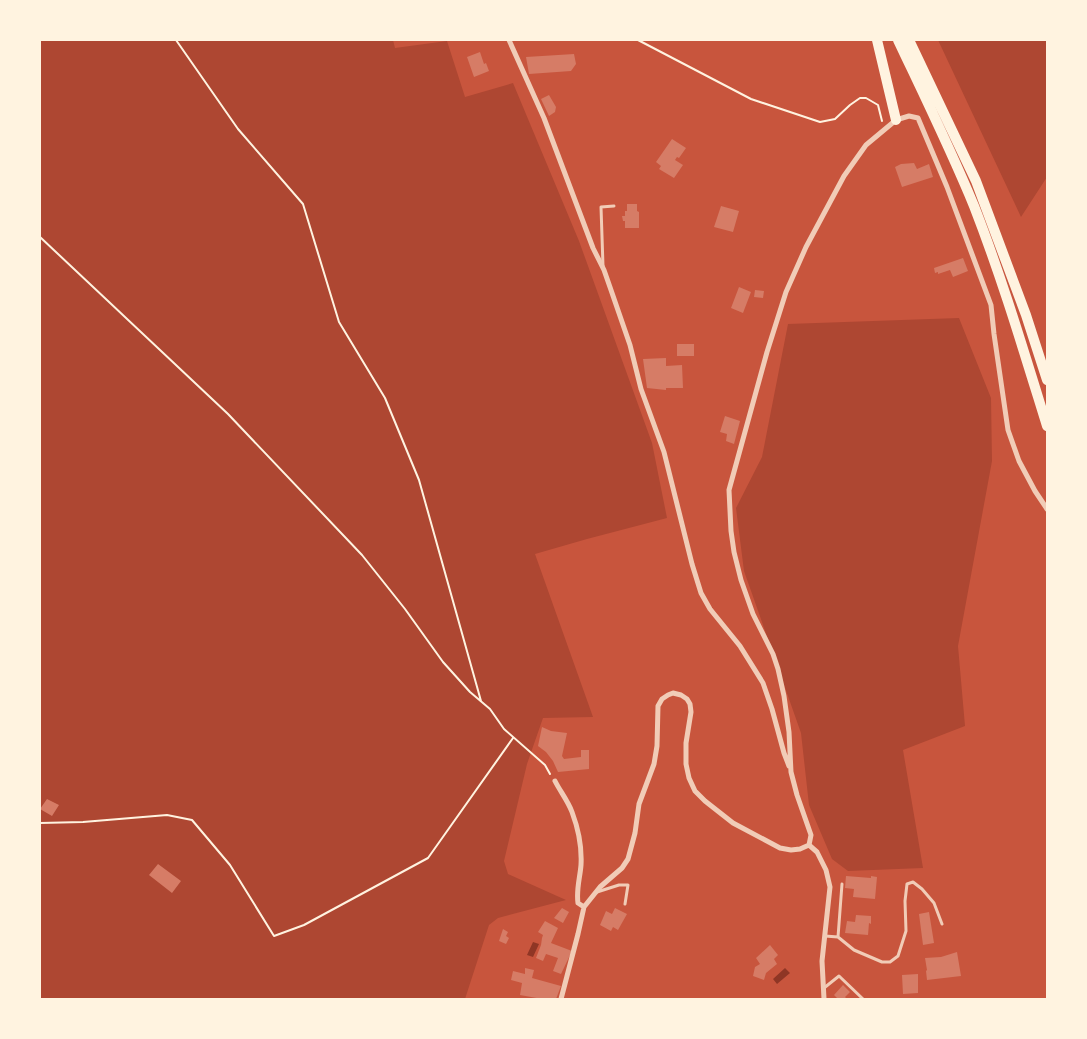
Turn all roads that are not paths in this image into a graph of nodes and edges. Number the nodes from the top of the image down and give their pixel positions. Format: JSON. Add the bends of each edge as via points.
{"nodes":[{"id":1,"x":509,"y":40,"type":"edge"},
{"id":2,"x":876,"y":40,"type":"edge"},
{"id":3,"x":898,"y":40,"type":"edge"},
{"id":4,"x":909,"y":40,"type":"edge"},
{"id":5,"x":896,"y":120,"type":"junction"},
{"id":6,"x":614,"y":206,"type":"dead end"},
{"id":7,"x":604,"y":270,"type":"junction"},
{"id":8,"x":1047,"y":380,"type":"edge"},
{"id":9,"x":1047,"y":426,"type":"edge"},
{"id":10,"x":1047,"y":509,"type":"edge"},
{"id":11,"x":791,"y":772,"type":"junction"},
{"id":12,"x":555,"y":781,"type":"road end"},
{"id":13,"x":810,"y":845,"type":"junction"},
{"id":14,"x":842,"y":884,"type":"dead end"},
{"id":15,"x":596,"y":892,"type":"junction"},
{"id":16,"x":625,"y":904,"type":"dead end"},
{"id":17,"x":584,"y":907,"type":"junction"},
{"id":18,"x":942,"y":924,"type":"dead end"},
{"id":19,"x":824,"y":936,"type":"junction"},
{"id":20,"x":838,"y":937,"type":"junction"},
{"id":21,"x":824,"y":989,"type":"junction"},
{"id":22,"x":561,"y":999,"type":"edge"},
{"id":23,"x":824,"y":999,"type":"edge"},
{"id":24,"x":862,"y":999,"type":"edge"}],
"edges":[{"from":1,"to":7,"type":"street","via":[[544,118]]},
{"from":2,"to":5,"type":"main road"},
{"from":3,"to":9,"type":"main road","via":[[973,205],[1015,321]]},
{"from":4,"to":8,"type":"main road","via":[[976,181]]},
{"from":5,"to":10,"type":"street","via":[[909,116],[918,118],[947,186],[991,305],[1008,430],[1019,461]]},
{"from":5,"to":11,"type":"street","via":[[866,145],[844,176],[786,292],[729,490],[731,531],[741,580],[773,654],[784,696]]},
{"from":6,"to":7,"type":"lane","via":[[601,207]]},
{"from":7,"to":11,"type":"street","via":[[664,452],[701,593],[763,682]]},
{"from":11,"to":13,"type":"street","via":[[811,835]]},
{"from":12,"to":17,"type":"street","via":[[571,810],[577,830],[581,864],[576,893],[578,903]]},
{"from":13,"to":15,"type":"street","via":[[791,850],[780,848],[733,823],[695,791],[686,764],[690,704],[681,695],[673,693],[658,706],[654,764],[639,804],[628,859]]},
{"from":13,"to":19,"type":"street","via":[[826,870],[830,887]]},
{"from":14,"to":20,"type":"lane"},
{"from":15,"to":16,"type":"lane","via":[[628,885]]},
{"from":15,"to":17,"type":"street"},
{"from":17,"to":22,"type":"street"},
{"from":18,"to":20,"type":"lane","via":[[934,903],[913,882],[907,884],[906,931],[898,956],[890,962],[882,962],[854,950]]},
{"from":19,"to":20,"type":"lane"},
{"from":19,"to":21,"type":"street"},
{"from":21,"to":23,"type":"street"},
{"from":21,"to":24,"type":"lane","via":[[839,976]]}]}
